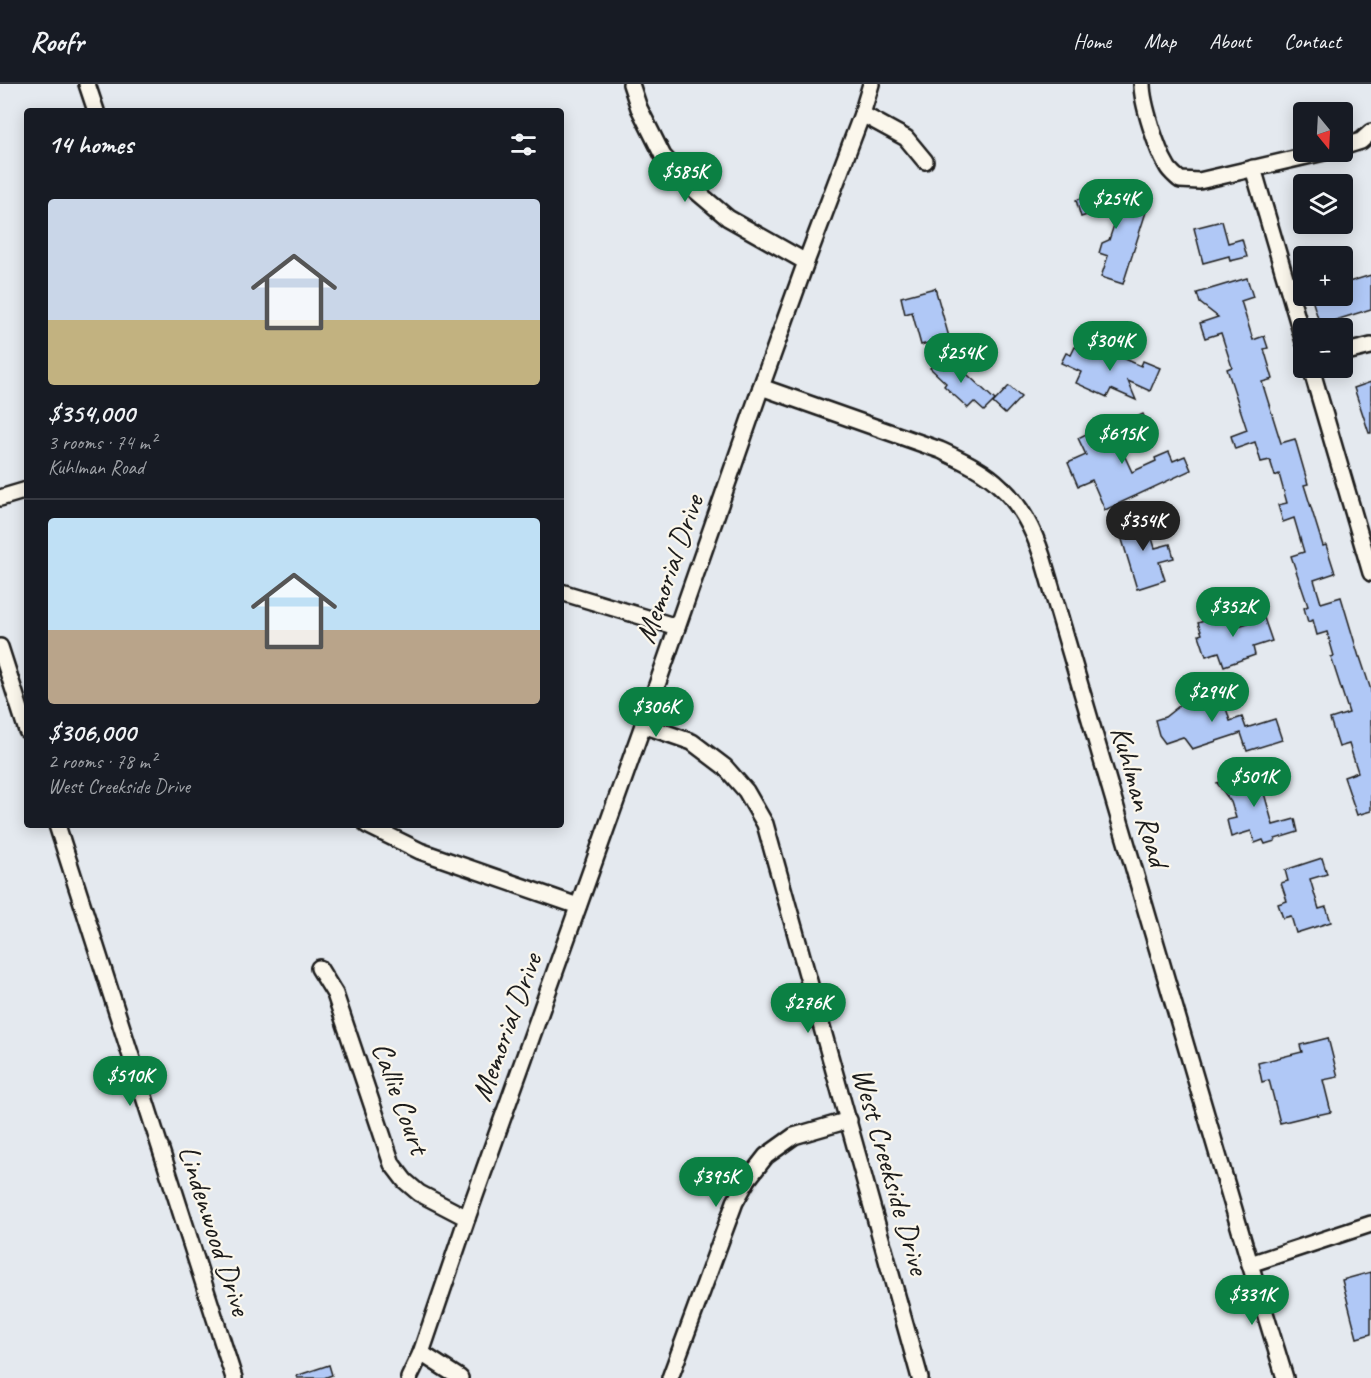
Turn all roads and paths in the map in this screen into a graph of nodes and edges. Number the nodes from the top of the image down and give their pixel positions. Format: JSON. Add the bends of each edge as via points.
{"nodes":[{"id":1,"x":87,"y":84,"type":"edge"},
{"id":2,"x":631,"y":84,"type":"edge"},
{"id":3,"x":871,"y":84,"type":"edge"},
{"id":4,"x":1142,"y":84,"type":"edge"},
{"id":5,"x":95,"y":108,"type":"edge"},
{"id":6,"x":862,"y":114,"type":"junction"},
{"id":7,"x":1371,"y":132,"type":"edge"},
{"id":8,"x":1353,"y":144,"type":"edge"},
{"id":9,"x":1293,"y":159,"type":"edge"},
{"id":10,"x":925,"y":161,"type":"dead end"},
{"id":11,"x":1252,"y":168,"type":"junction"},
{"id":12,"x":806,"y":261,"type":"junction"},
{"id":13,"x":1297,"y":318,"type":"edge"},
{"id":14,"x":1371,"y":346,"type":"edge"},
{"id":15,"x":1353,"y":350,"type":"edge"},
{"id":16,"x":1314,"y":378,"type":"edge"},
{"id":17,"x":761,"y":387,"type":"junction"},
{"id":18,"x":24,"y":491,"type":"edge"},
{"id":19,"x":0,"y":498,"type":"edge"},
{"id":20,"x":1371,"y":573,"type":"edge"},
{"id":21,"x":564,"y":593,"type":"edge"},
{"id":22,"x":677,"y":627,"type":"junction"},
{"id":23,"x":0,"y":646,"type":"edge"},
{"id":24,"x":24,"y":722,"type":"edge"},
{"id":25,"x":643,"y":724,"type":"junction"},
{"id":26,"x":58,"y":828,"type":"edge"},
{"id":27,"x":373,"y":828,"type":"edge"},
{"id":28,"x":578,"y":906,"type":"junction"},
{"id":29,"x":319,"y":968,"type":"dead end"},
{"id":30,"x":849,"y":1120,"type":"junction"},
{"id":31,"x":467,"y":1218,"type":"junction"},
{"id":32,"x":1371,"y":1224,"type":"edge"},
{"id":33,"x":1250,"y":1264,"type":"junction"},
{"id":34,"x":421,"y":1353,"type":"junction"},
{"id":35,"x":234,"y":1378,"type":"edge"},
{"id":36,"x":409,"y":1378,"type":"edge"},
{"id":37,"x":460,"y":1378,"type":"edge"},
{"id":38,"x":670,"y":1378,"type":"edge"},
{"id":39,"x":920,"y":1378,"type":"edge"},
{"id":40,"x":1285,"y":1378,"type":"edge"}],
"edges":[{"from":1,"to":5,"type":"street"},
{"from":2,"to":12,"type":"street","via":[[663,156],[696,191],[728,218]]},
{"from":3,"to":6,"type":"street","name":"Memorial Drive"},
{"from":4,"to":11,"type":"street","via":[[1158,149],[1168,169],[1180,180],[1199,181]]},
{"from":6,"to":10,"type":"street","via":[[906,138]]},
{"from":6,"to":12,"type":"street","name":"Memorial Drive"},
{"from":7,"to":8,"type":"street"},
{"from":9,"to":11,"type":"street"},
{"from":11,"to":13,"type":"street"},
{"from":12,"to":17,"type":"street","name":"Memorial Drive"},
{"from":14,"to":15,"type":"street"},
{"from":16,"to":20,"type":"street"},
{"from":17,"to":22,"type":"street","name":"Memorial Drive"},
{"from":17,"to":33,"type":"street","name":"Kuhlman Road","via":[[966,462],[1000,486],[1028,524],[1038,544]]},
{"from":18,"to":19,"type":"street"},
{"from":21,"to":22,"type":"street"},
{"from":22,"to":25,"type":"street","name":"Memorial Drive"},
{"from":23,"to":24,"type":"street"},
{"from":25,"to":28,"type":"street","name":"Memorial Drive"},
{"from":25,"to":30,"type":"street","name":"West Creekside Drive","via":[[692,742],[725,766],[746,791],[765,824]]},
{"from":26,"to":35,"type":"street","name":"Lindenwood Drive"},
{"from":27,"to":28,"type":"street","via":[[420,851]]},
{"from":28,"to":31,"type":"street","name":"Memorial Drive"},
{"from":29,"to":31,"type":"street","name":"Callie Court","via":[[335,994],[392,1164],[418,1193]]},
{"from":30,"to":38,"type":"street","via":[[794,1136],[766,1156],[748,1179],[735,1202]]},
{"from":30,"to":39,"type":"street","name":"West Creekside Drive"},
{"from":31,"to":34,"type":"street","name":"Memorial Drive"},
{"from":32,"to":33,"type":"street"},
{"from":33,"to":40,"type":"street","name":"Kuhlman Road"},
{"from":34,"to":36,"type":"street","name":"Memorial Drive"},
{"from":34,"to":37,"type":"street"}]}
